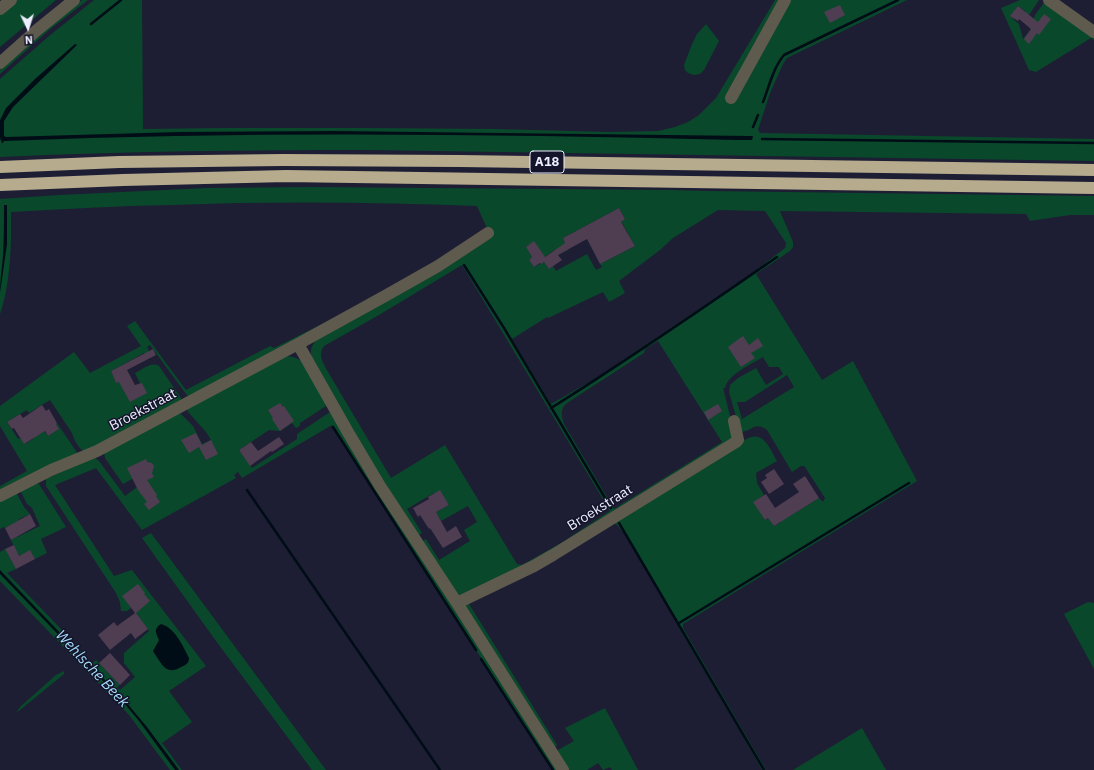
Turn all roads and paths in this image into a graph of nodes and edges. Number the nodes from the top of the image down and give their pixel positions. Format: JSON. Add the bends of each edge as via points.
{"nodes":[{"id":1,"x":11,"y":0,"type":"edge"},
{"id":2,"x":74,"y":0,"type":"edge"},
{"id":3,"x":785,"y":0,"type":"edge"},
{"id":4,"x":1049,"y":0,"type":"edge"},
{"id":5,"x":0,"y":9,"type":"edge"},
{"id":6,"x":1094,"y":32,"type":"edge"},
{"id":7,"x":0,"y":63,"type":"edge"},
{"id":8,"x":730,"y":98,"type":"dead end"},
{"id":9,"x":0,"y":167,"type":"edge"},
{"id":10,"x":1094,"y":170,"type":"edge"},
{"id":11,"x":0,"y":185,"type":"edge"},
{"id":12,"x":1094,"y":188,"type":"edge"},
{"id":13,"x":488,"y":233,"type":"dead end"},
{"id":14,"x":298,"y":344,"type":"junction"},
{"id":15,"x":734,"y":421,"type":"dead end"},
{"id":16,"x":0,"y":496,"type":"edge"},
{"id":17,"x":457,"y":603,"type":"junction"},
{"id":18,"x":563,"y":770,"type":"edge"}],
"edges":[{"from":1,"to":5,"type":"street"},
{"from":2,"to":7,"type":"street"},
{"from":3,"to":8,"type":"street"},
{"from":4,"to":6,"type":"street"},
{"from":9,"to":10,"type":"highway","number":"A18","via":[[119,162],[290,160]]},
{"from":11,"to":12,"type":"highway","number":"A18","via":[[286,176]]},
{"from":13,"to":14,"type":"street","name":"Broekstraat","via":[[438,266]]},
{"from":14,"to":16,"type":"street","name":"Broekstraat","via":[[103,448],[51,470]]},
{"from":14,"to":17,"type":"street","via":[[376,479]]},
{"from":15,"to":17,"type":"street","name":"Broekstraat","via":[[738,436],[736,442],[534,566]]},
{"from":17,"to":18,"type":"street"}]}
